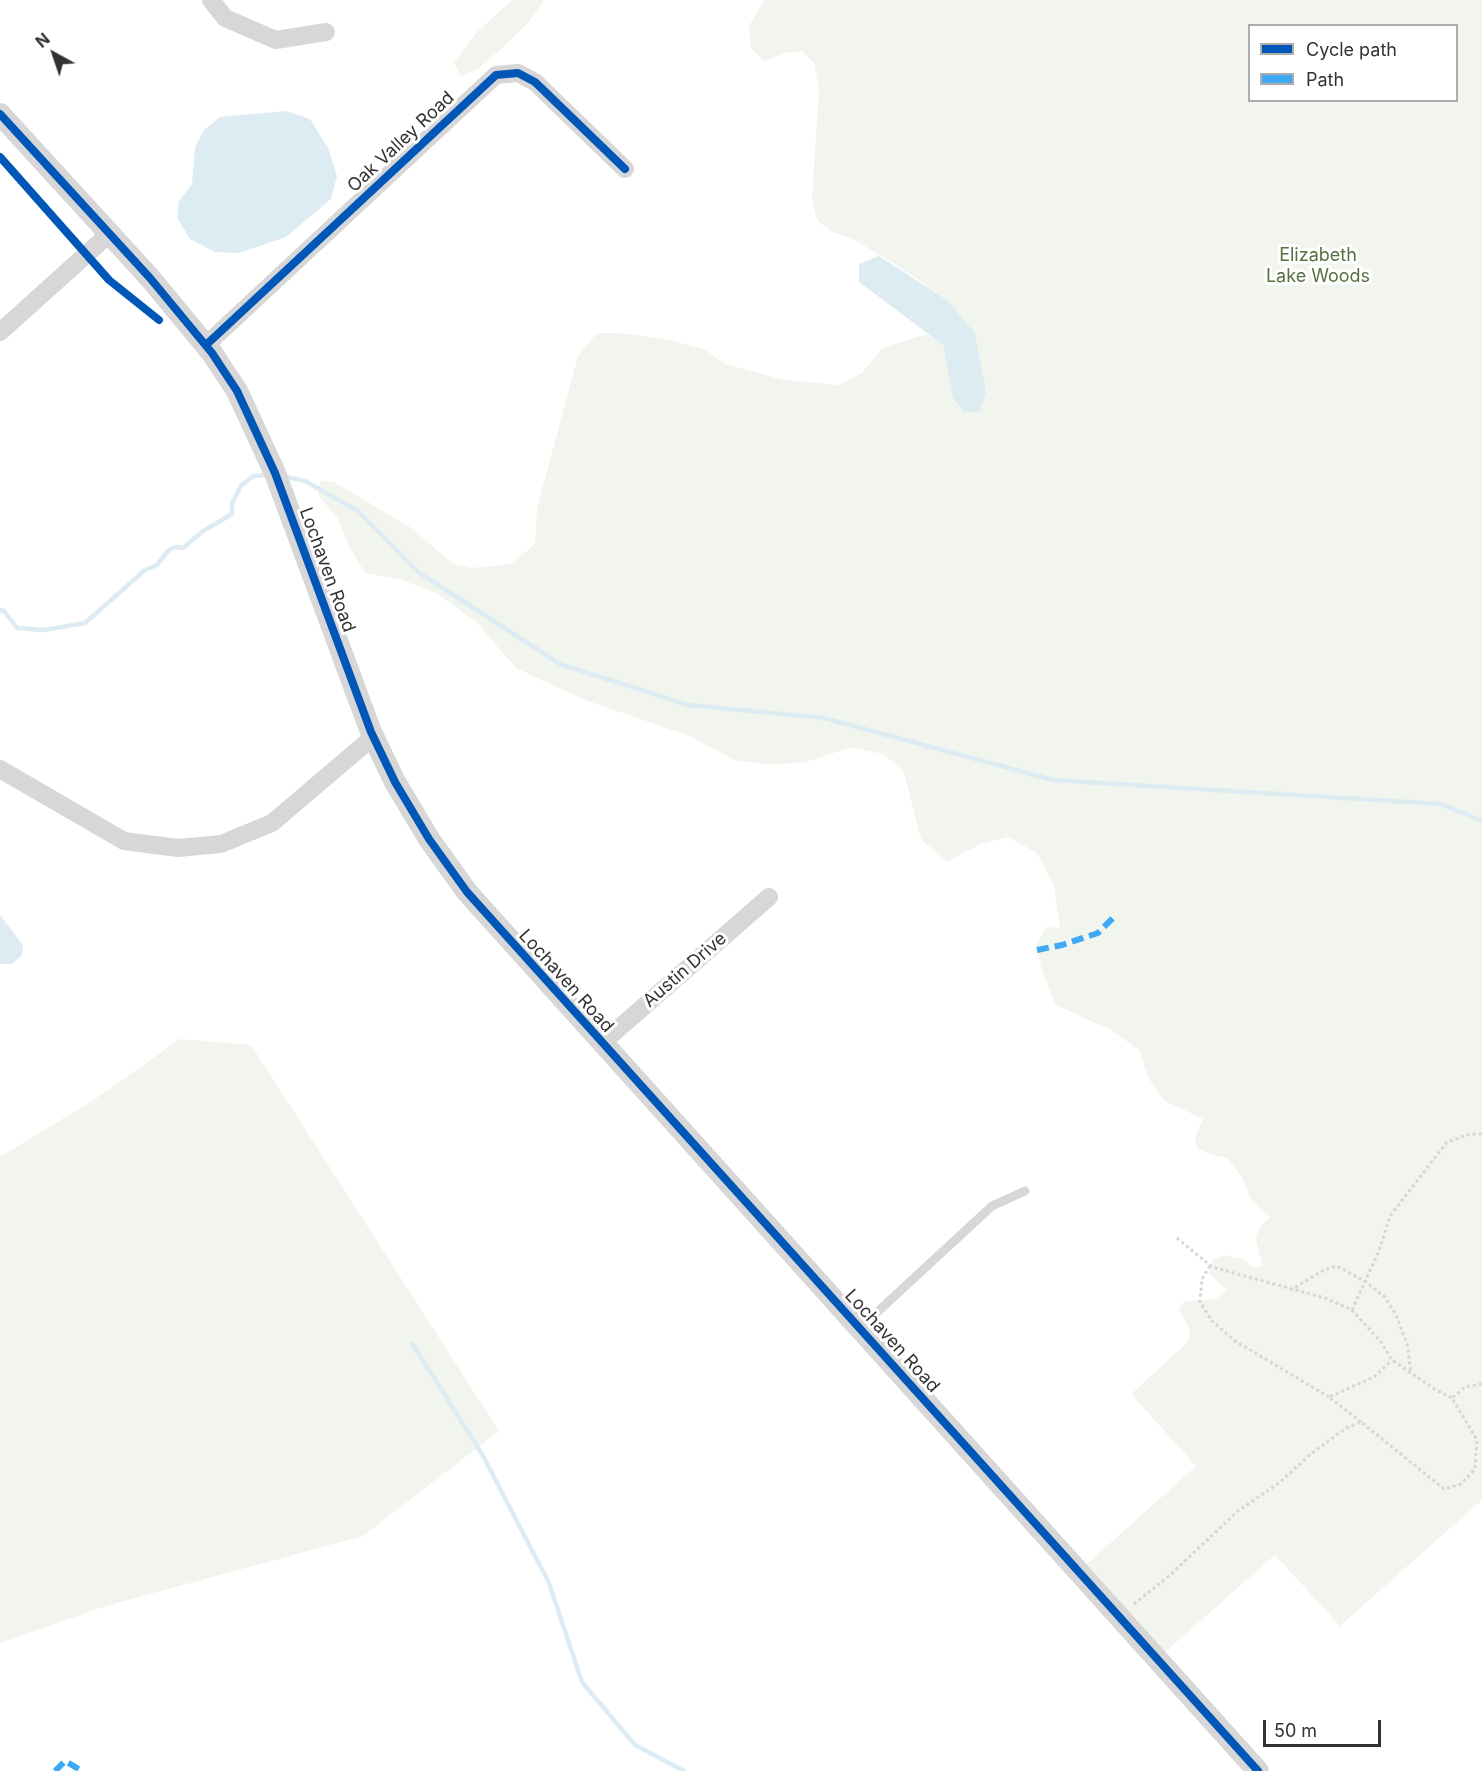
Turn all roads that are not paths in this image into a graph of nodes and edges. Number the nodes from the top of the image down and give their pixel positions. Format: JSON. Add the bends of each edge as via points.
{"nodes":[{"id":1,"x":211,"y":0,"type":"edge"},
{"id":2,"x":326,"y":32,"type":"dead end"},
{"id":3,"x":0,"y":114,"type":"edge"},
{"id":4,"x":625,"y":169,"type":"dead end"},
{"id":5,"x":109,"y":234,"type":"junction"},
{"id":6,"x":0,"y":332,"type":"edge"},
{"id":7,"x":206,"y":345,"type":"junction"},
{"id":8,"x":373,"y":737,"type":"junction"},
{"id":9,"x":0,"y":769,"type":"edge"},
{"id":10,"x":769,"y":897,"type":"dead end"},
{"id":11,"x":602,"y":1043,"type":"junction"},
{"id":12,"x":1025,"y":1191,"type":"dead end"},
{"id":13,"x":860,"y":1328,"type":"junction"},
{"id":14,"x":1258,"y":1771,"type":"edge"}],
"edges":[{"from":1,"to":2,"type":"street","via":[[225,18],[276,40]]},
{"from":3,"to":5,"type":"street","name":"Lochaven Road"},
{"from":4,"to":7,"type":"street","name":"Oak Valley Road","via":[[536,82],[518,73],[496,75]]},
{"from":5,"to":6,"type":"street"},
{"from":5,"to":7,"type":"street","name":"Lochaven Road"},
{"from":7,"to":8,"type":"street","name":"Lochaven Road","via":[[237,391],[275,473]]},
{"from":8,"to":9,"type":"street","via":[[272,823],[221,844],[178,848],[124,841]]},
{"from":8,"to":11,"type":"street","name":"Lochaven Road","via":[[395,783],[467,892]]},
{"from":10,"to":11,"type":"street","name":"Austin Drive"},
{"from":11,"to":13,"type":"street","name":"Lochaven Road"},
{"from":12,"to":13,"type":"lane","via":[[992,1206]]},
{"from":13,"to":14,"type":"street","name":"Lochaven Road"}]}
